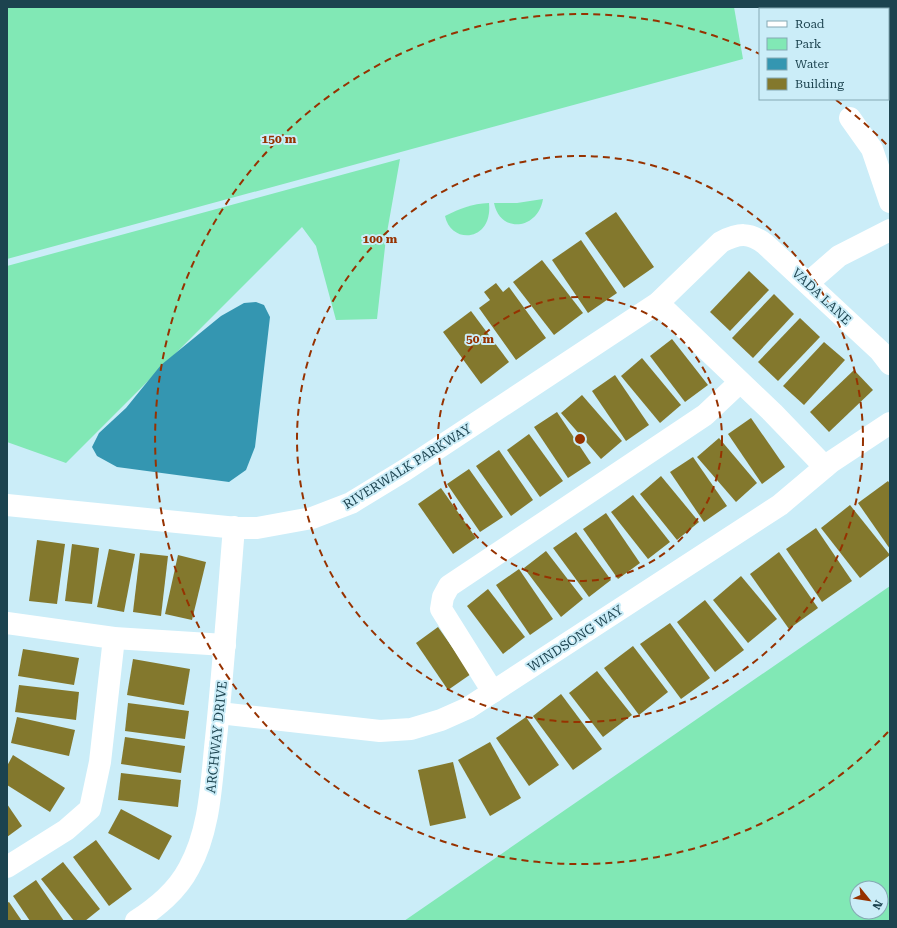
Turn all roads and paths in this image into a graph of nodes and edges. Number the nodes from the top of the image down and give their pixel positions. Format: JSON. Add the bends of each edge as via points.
{"nodes":[{"id":1,"x":850,"y":118,"type":"dead end"},
{"id":2,"x":890,"y":202,"type":"edge"},
{"id":3,"x":890,"y":230,"type":"edge"},
{"id":4,"x":748,"y":234,"type":"joint"},
{"id":5,"x":808,"y":283,"type":"junction"},
{"id":6,"x":658,"y":304,"type":"junction"},
{"id":7,"x":890,"y":364,"type":"edge"},
{"id":8,"x":740,"y":382,"type":"junction"},
{"id":9,"x":890,"y":423,"type":"edge"},
{"id":10,"x":825,"y":467,"type":"junction"},
{"id":11,"x":7,"y":505,"type":"edge"},
{"id":12,"x":234,"y":527,"type":"junction"},
{"id":13,"x":7,"y":623,"type":"edge"},
{"id":14,"x":114,"y":638,"type":"junction"},
{"id":15,"x":224,"y":645,"type":"junction"},
{"id":16,"x":493,"y":692,"type":"junction"},
{"id":17,"x":219,"y":713,"type":"junction"},
{"id":18,"x":7,"y":867,"type":"edge"},
{"id":19,"x":136,"y":921,"type":"edge"}],
"edges":[{"from":1,"to":2,"type":"street","via":[[872,149]]},
{"from":3,"to":5,"type":"street","via":[[839,256]]},
{"from":4,"to":5,"type":"street","name":"VADA LANE","via":[[765,244]]},
{"from":4,"to":6,"type":"street","name":"RIVERWALK PARKWAY","via":[[732,236],[721,242]]},
{"from":5,"to":7,"type":"street","name":"VADA LANE","via":[[880,351]]},
{"from":6,"to":8,"type":"street"},
{"from":6,"to":12,"type":"street","name":"RIVERWALK PARKWAY","via":[[351,503],[312,518],[257,528]]},
{"from":8,"to":10,"type":"street"},
{"from":8,"to":16,"type":"street","via":[[705,415],[449,586],[443,597],[441,609]]},
{"from":9,"to":10,"type":"street","name":"WINDSONG WAY"},
{"from":10,"to":16,"type":"street","name":"WINDSONG WAY","via":[[780,505]]},
{"from":11,"to":12,"type":"street","name":"RIVERWALK PARKWAY"},
{"from":12,"to":15,"type":"street","name":"ARCHWAY DRIVE"},
{"from":13,"to":14,"type":"street"},
{"from":14,"to":15,"type":"street"},
{"from":14,"to":18,"type":"street","via":[[100,762],[90,809],[66,830]]},
{"from":15,"to":17,"type":"street","name":"ARCHWAY DRIVE"},
{"from":16,"to":17,"type":"street","name":"WINDSONG WAY","via":[[468,708],[411,730],[380,731]]},
{"from":17,"to":19,"type":"street","name":"ARCHWAY DRIVE","via":[[208,813],[199,846],[189,869],[176,888],[157,907]]}]}
